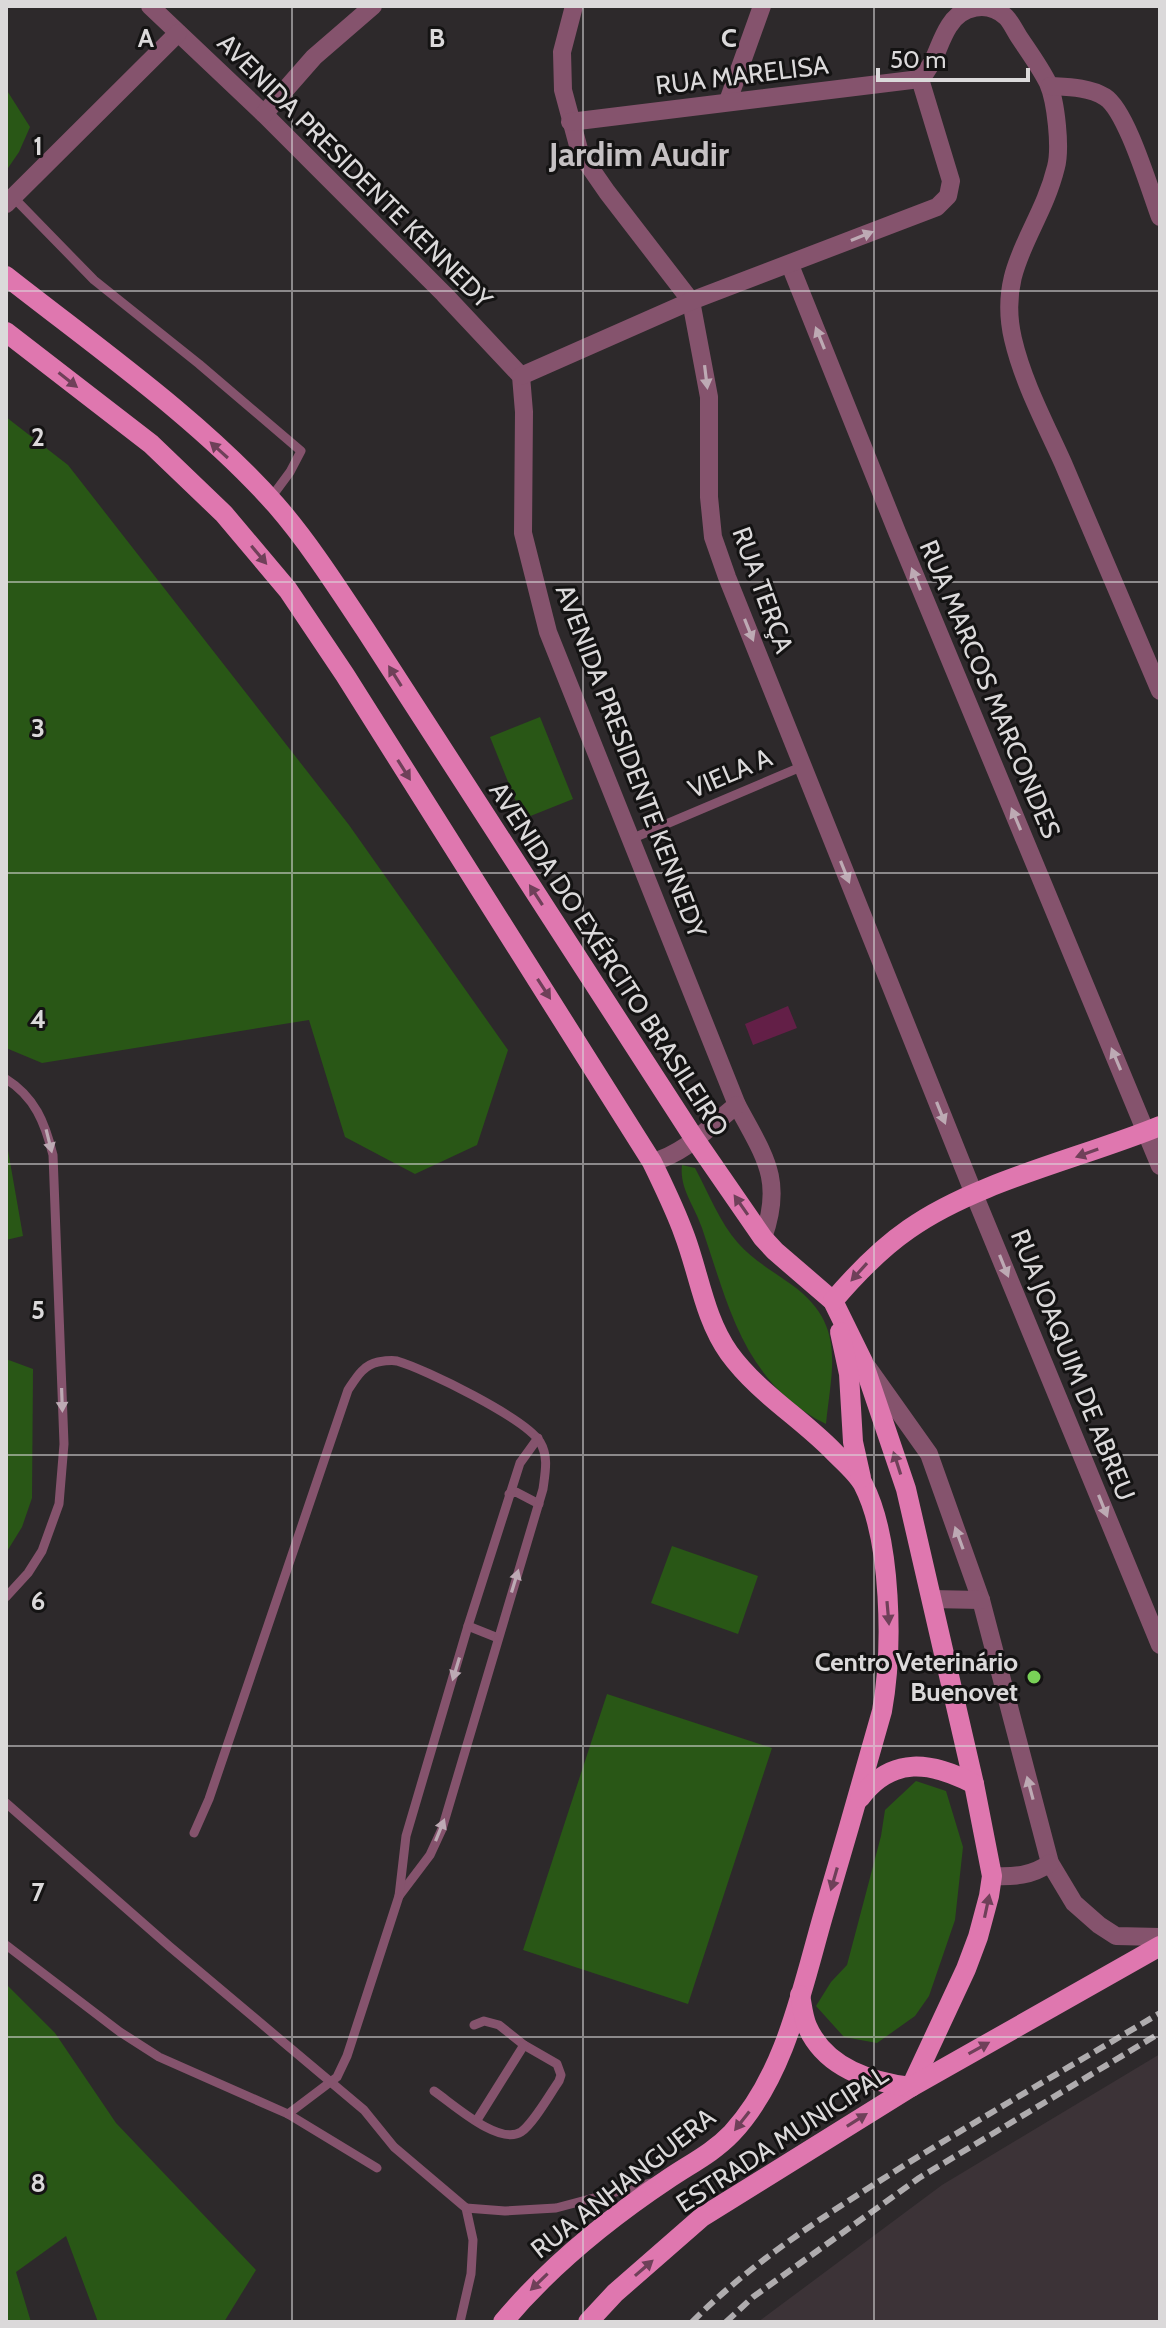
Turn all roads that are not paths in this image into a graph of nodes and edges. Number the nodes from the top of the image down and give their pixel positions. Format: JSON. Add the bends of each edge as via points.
{"nodes":[{"id":1,"x":150,"y":6,"type":"edge"},
{"id":2,"x":373,"y":6,"type":"edge"},
{"id":3,"x":574,"y":6,"type":"edge"},
{"id":4,"x":762,"y":6,"type":"edge"},
{"id":5,"x":178,"y":33,"type":"junction"},
{"id":6,"x":920,"y":79,"type":"junction"},
{"id":7,"x":1050,"y":86,"type":"junction"},
{"id":8,"x":728,"y":101,"type":"junction"},
{"id":9,"x":264,"y":114,"type":"junction"},
{"id":10,"x":570,"y":122,"type":"junction"},
{"id":11,"x":10,"y":201,"type":"edge"},
{"id":12,"x":1160,"y":217,"type":"edge"},
{"id":13,"x":790,"y":265,"type":"junction"},
{"id":14,"x":6,"y":276,"type":"edge"},
{"id":15,"x":691,"y":301,"type":"junction"},
{"id":16,"x":6,"y":332,"type":"edge"},
{"id":17,"x":521,"y":376,"type":"junction"},
{"id":18,"x":270,"y":499,"type":"junction"},
{"id":19,"x":1160,"y":691,"type":"edge"},
{"id":20,"x":803,"y":766,"type":"junction"},
{"id":21,"x":631,"y":839,"type":"junction"},
{"id":22,"x":6,"y":1079,"type":"edge"},
{"id":23,"x":737,"y":1105,"type":"junction"},
{"id":24,"x":1153,"y":1128,"type":"edge"},
{"id":25,"x":694,"y":1138,"type":"junction"},
{"id":26,"x":652,"y":1162,"type":"junction"},
{"id":27,"x":1160,"y":1166,"type":"edge"},
{"id":28,"x":974,"y":1194,"type":"junction"},
{"id":29,"x":763,"y":1238,"type":"junction"},
{"id":30,"x":833,"y":1301,"type":"junction"},
{"id":31,"x":863,"y":1362,"type":"junction"},
{"id":32,"x":538,"y":1438,"type":"junction"},
{"id":33,"x":862,"y":1482,"type":"junction"},
{"id":34,"x":509,"y":1494,"type":"junction"},
{"id":35,"x":539,"y":1504,"type":"junction"},
{"id":36,"x":6,"y":1597,"type":"edge"},
{"id":37,"x":931,"y":1599,"type":"junction"},
{"id":38,"x":981,"y":1600,"type":"junction"},
{"id":39,"x":468,"y":1626,"type":"junction"},
{"id":40,"x":498,"y":1638,"type":"junction"},
{"id":41,"x":1160,"y":1645,"type":"edge"},
{"id":42,"x":974,"y":1784,"type":"junction"},
{"id":43,"x":6,"y":1803,"type":"edge"},
{"id":44,"x":855,"y":1804,"type":"junction"},
{"id":45,"x":194,"y":1833,"type":"dead end"},
{"id":46,"x":1050,"y":1863,"type":"junction"},
{"id":47,"x":992,"y":1876,"type":"junction"},
{"id":48,"x":399,"y":1896,"type":"junction"},
{"id":49,"x":1160,"y":1937,"type":"edge"},
{"id":50,"x":6,"y":1945,"type":"edge"},
{"id":51,"x":1160,"y":1946,"type":"edge"},
{"id":52,"x":800,"y":1995,"type":"junction"},
{"id":53,"x":474,"y":2025,"type":"dead end"},
{"id":54,"x":524,"y":2045,"type":"junction"},
{"id":55,"x":330,"y":2082,"type":"junction"},
{"id":56,"x":911,"y":2087,"type":"junction"},
{"id":57,"x":434,"y":2091,"type":"dead end"},
{"id":58,"x":288,"y":2114,"type":"junction"},
{"id":59,"x":477,"y":2120,"type":"junction"},
{"id":60,"x":377,"y":2168,"type":"dead end"},
{"id":61,"x":669,"y":2178,"type":"junction"},
{"id":62,"x":466,"y":2208,"type":"junction"},
{"id":63,"x":460,"y":2322,"type":"edge"},
{"id":64,"x":503,"y":2322,"type":"edge"},
{"id":65,"x":588,"y":2322,"type":"edge"}],
"edges":[{"from":1,"to":5,"type":"street","name":"AVENIDA PRESIDENTE KENNEDY"},
{"from":2,"to":9,"type":"street","via":[[314,57]]},
{"from":3,"to":10,"type":"street","name":"RUA TERÇA","via":[[562,52]]},
{"from":4,"to":8,"type":"street"},
{"from":5,"to":9,"type":"street","name":"AVENIDA PRESIDENTE KENNEDY"},
{"from":5,"to":11,"type":"street"},
{"from":6,"to":7,"type":"street","via":[[958,14],[979,7],[1005,16]]},
{"from":6,"to":8,"type":"street","name":"RUA MARELISA"},
{"from":13,"to":6,"type":"street","one_way":true,"via":[[937,207],[948,196],[951,181]]},
{"from":7,"to":12,"type":"street","via":[[1081,88],[1106,97],[1119,112]]},
{"from":7,"to":19,"type":"street","via":[[1057,163],[1014,272],[1008,310],[1023,369]]},
{"from":8,"to":10,"type":"street","name":"RUA MARELISA"},
{"from":9,"to":17,"type":"street","name":"AVENIDA PRESIDENTE KENNEDY"},
{"from":10,"to":15,"type":"street","name":"RUA TERÇA","via":[[580,153]]},
{"from":11,"to":18,"type":"lane","via":[[94,280],[301,451]]},
{"from":13,"to":15,"type":"street"},
{"from":24,"to":13,"type":"street","name":"RUA MARCOS MARCONDES","one_way":true,"via":[[897,532]]},
{"from":18,"to":14,"type":"main road","name":"AVENIDA DO EXÉRCITO BRASILEIRO","one_way":true,"via":[[146,386]]},
{"from":15,"to":17,"type":"street"},
{"from":15,"to":20,"type":"street","name":"RUA TERÇA","one_way":true,"via":[[709,397],[713,537]]},
{"from":16,"to":26,"type":"main road","one_way":true,"via":[[151,444],[224,514],[288,590]]},
{"from":17,"to":21,"type":"street","name":"AVENIDA PRESIDENTE KENNEDY","via":[[523,533],[532,571],[548,632]]},
{"from":25,"to":18,"type":"main road","name":"AVENIDA DO EXÉRCITO BRASILEIRO","one_way":true,"via":[[365,629]]},
{"from":20,"to":21,"type":"lane","name":"VIELA A"},
{"from":20,"to":28,"type":"street","name":"RUA TERÇA","one_way":true},
{"from":21,"to":23,"type":"street","name":"AVENIDA PRESIDENTE KENNEDY"},
{"from":22,"to":36,"type":"lane","one_way":true,"via":[[40,1111],[53,1155],[64,1444],[51,1532],[28,1573]]},
{"from":23,"to":25,"type":"street"},
{"from":23,"to":29,"type":"street","name":"AVENIDA PRESIDENTE KENNEDY","via":[[770,1168],[771,1215]]},
{"from":24,"to":27,"type":"street","name":"RUA MARCOS MARCONDES"},
{"from":24,"to":28,"type":"main road","one_way":true},
{"from":25,"to":26,"type":"street","via":[[681,1151]]},
{"from":29,"to":25,"type":"main road","name":"AVENIDA DO EXÉRCITO BRASILEIRO","one_way":true},
{"from":26,"to":33,"type":"main road","via":[[684,1233],[709,1315],[728,1351],[755,1384]]},
{"from":28,"to":30,"type":"main road","one_way":true,"via":[[910,1228],[866,1264]]},
{"from":28,"to":41,"type":"street","name":"RUA JOAQUIM DE ABREU","one_way":true},
{"from":29,"to":30,"type":"main road","name":"AVENIDA DO EXÉRCITO BRASILEIRO"},
{"from":30,"to":31,"type":"main road","name":"AVENIDA DO EXÉRCITO BRASILEIRO"},
{"from":30,"to":33,"type":"main road","via":[[849,1374],[853,1442]]},
{"from":37,"to":31,"type":"main road","name":"AVENIDA DO EXÉRCITO BRASILEIRO","one_way":true,"via":[[906,1489]]},
{"from":38,"to":31,"type":"street","one_way":true,"via":[[929,1454]]},
{"from":32,"to":34,"type":"lane","via":[[520,1463]]},
{"from":32,"to":35,"type":"lane","via":[[546,1466]]},
{"from":32,"to":45,"type":"lane","via":[[503,1412],[395,1361],[376,1362],[357,1376]]},
{"from":33,"to":44,"type":"main road","one_way":true,"via":[[881,1545],[890,1649],[882,1711]]},
{"from":34,"to":35,"type":"lane","via":[[516,1492]]},
{"from":34,"to":39,"type":"lane"},
{"from":40,"to":35,"type":"lane","one_way":true},
{"from":37,"to":38,"type":"street"},
{"from":37,"to":42,"type":"main road","name":"AVENIDA DO EXÉRCITO BRASILEIRO"},
{"from":46,"to":38,"type":"street","one_way":true},
{"from":39,"to":40,"type":"lane"},
{"from":39,"to":48,"type":"lane","one_way":true,"via":[[406,1836]]},
{"from":48,"to":40,"type":"lane","one_way":true,"via":[[442,1829]]},
{"from":42,"to":44,"type":"main road","via":[[950,1771],[916,1765],[871,1782]]},
{"from":42,"to":47,"type":"main road","name":"ESTRADA MUNICIPAL"},
{"from":43,"to":55,"type":"lane"},
{"from":44,"to":52,"type":"main road","name":"RUA ANHANGUERA","one_way":true},
{"from":46,"to":47,"type":"street","via":[[1024,1875]]},
{"from":46,"to":49,"type":"street","via":[[1074,1903],[1099,1925],[1116,1936]]},
{"from":56,"to":47,"type":"main road","name":"ESTRADA MUNICIPAL","one_way":true,"via":[[978,1937]]},
{"from":48,"to":55,"type":"lane","via":[[347,2056]]},
{"from":50,"to":58,"type":"lane","via":[[159,2057]]},
{"from":56,"to":51,"type":"main road","one_way":true},
{"from":52,"to":56,"type":"main road","via":[[807,2026],[834,2060],[877,2082]]},
{"from":52,"to":61,"type":"main road","name":"RUA ANHANGUERA","one_way":true,"via":[[777,2059],[744,2119],[714,2149]]},
{"from":53,"to":54,"type":"lane","via":[[499,2025]]},
{"from":54,"to":59,"type":"lane"},
{"from":54,"to":59,"type":"lane","via":[[557,2064],[559,2081],[523,2131],[497,2134]]},
{"from":55,"to":58,"type":"lane"},
{"from":55,"to":62,"type":"lane","via":[[364,2110],[394,2147]]},
{"from":65,"to":56,"type":"main road","name":"ESTRADA MUNICIPAL","one_way":true,"via":[[702,2217]]},
{"from":57,"to":59,"type":"lane"},
{"from":58,"to":60,"type":"lane"},
{"from":61,"to":62,"type":"lane","via":[[556,2208]]},
{"from":61,"to":64,"type":"main road","name":"RUA ANHANGUERA","one_way":true,"via":[[571,2252]]},
{"from":62,"to":63,"type":"lane","via":[[473,2240]]}]}
